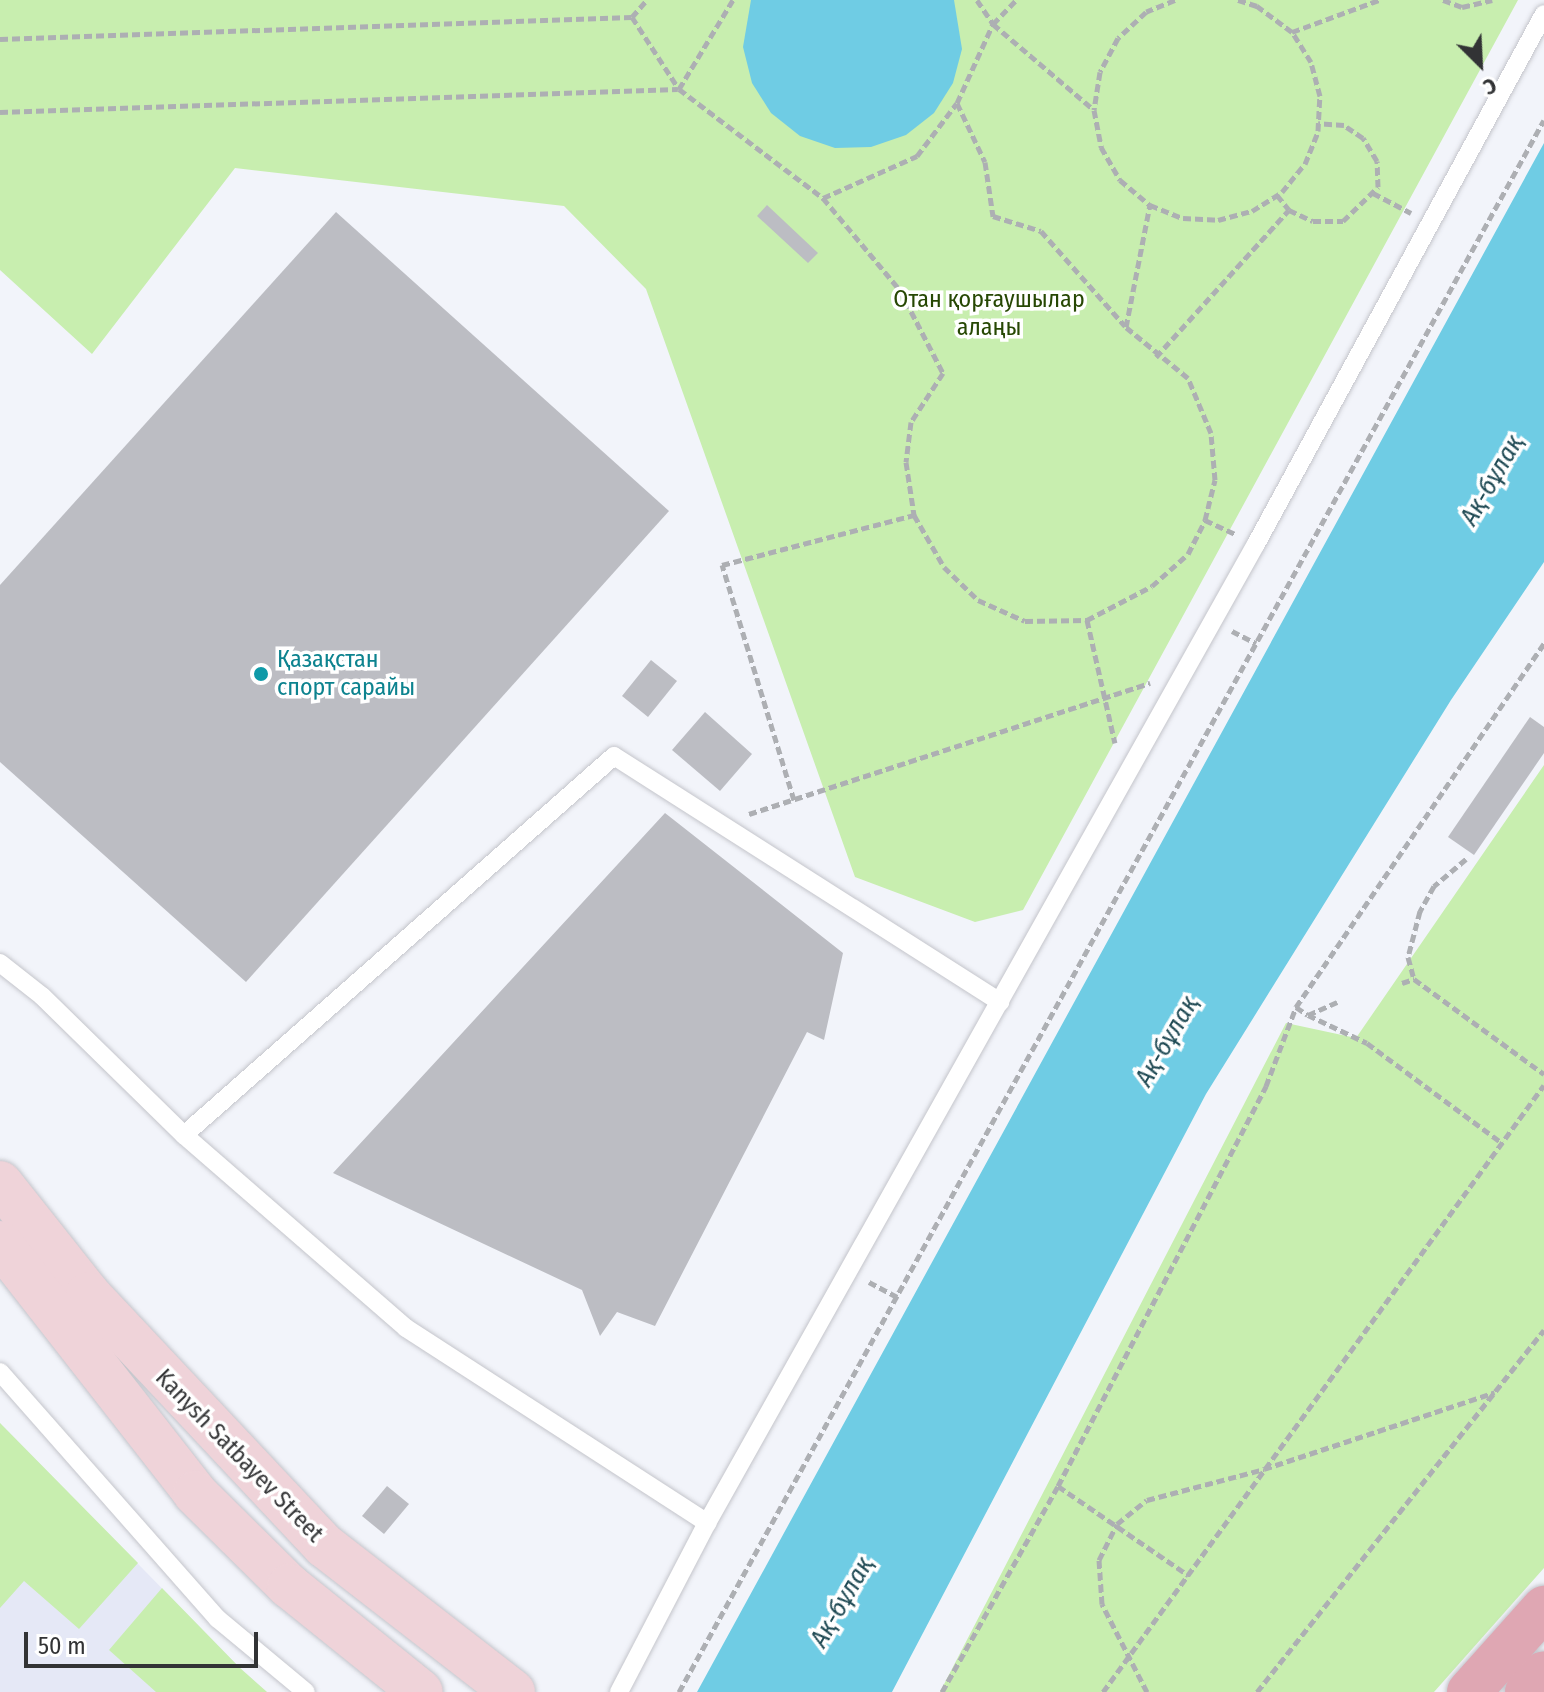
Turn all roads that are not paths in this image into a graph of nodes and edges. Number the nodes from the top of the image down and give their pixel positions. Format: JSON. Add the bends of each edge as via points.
{"nodes":[{"id":1,"x":1544,"y":14,"type":"edge"},
{"id":2,"x":0,"y":963,"type":"edge"},
{"id":3,"x":1000,"y":1002,"type":"junction"},
{"id":4,"x":184,"y":1135,"type":"junction"},
{"id":5,"x":0,"y":1183,"type":"edge"},
{"id":6,"x":0,"y":1243,"type":"edge"},
{"id":7,"x":0,"y":1372,"type":"edge"},
{"id":8,"x":707,"y":1523,"type":"junction"},
{"id":9,"x":1544,"y":1608,"type":"edge"},
{"id":10,"x":1544,"y":1673,"type":"edge"},
{"id":11,"x":306,"y":1692,"type":"edge"},
{"id":12,"x":421,"y":1692,"type":"edge"},
{"id":13,"x":513,"y":1692,"type":"edge"},
{"id":14,"x":619,"y":1692,"type":"edge"},
{"id":15,"x":1469,"y":1692,"type":"edge"},
{"id":16,"x":1527,"y":1692,"type":"edge"}],
"edges":[{"from":1,"to":3,"type":"lane"},
{"from":2,"to":4,"type":"lane","via":[[42,996]]},
{"from":3,"to":4,"type":"lane","via":[[614,756]]},
{"from":3,"to":8,"type":"lane"},
{"from":4,"to":8,"type":"lane","via":[[406,1328]]},
{"from":5,"to":13,"type":"main road","name":"Kanysh Satbayev Street","via":[[88,1294],[325,1546]]},
{"from":6,"to":12,"type":"main road","name":"Kanysh Satbayev Street","via":[[195,1493],[289,1586]]},
{"from":7,"to":11,"type":"lane","via":[[218,1619]]},
{"from":8,"to":14,"type":"lane"},
{"from":9,"to":15,"type":"main road"},
{"from":10,"to":16,"type":"main road"}]}
